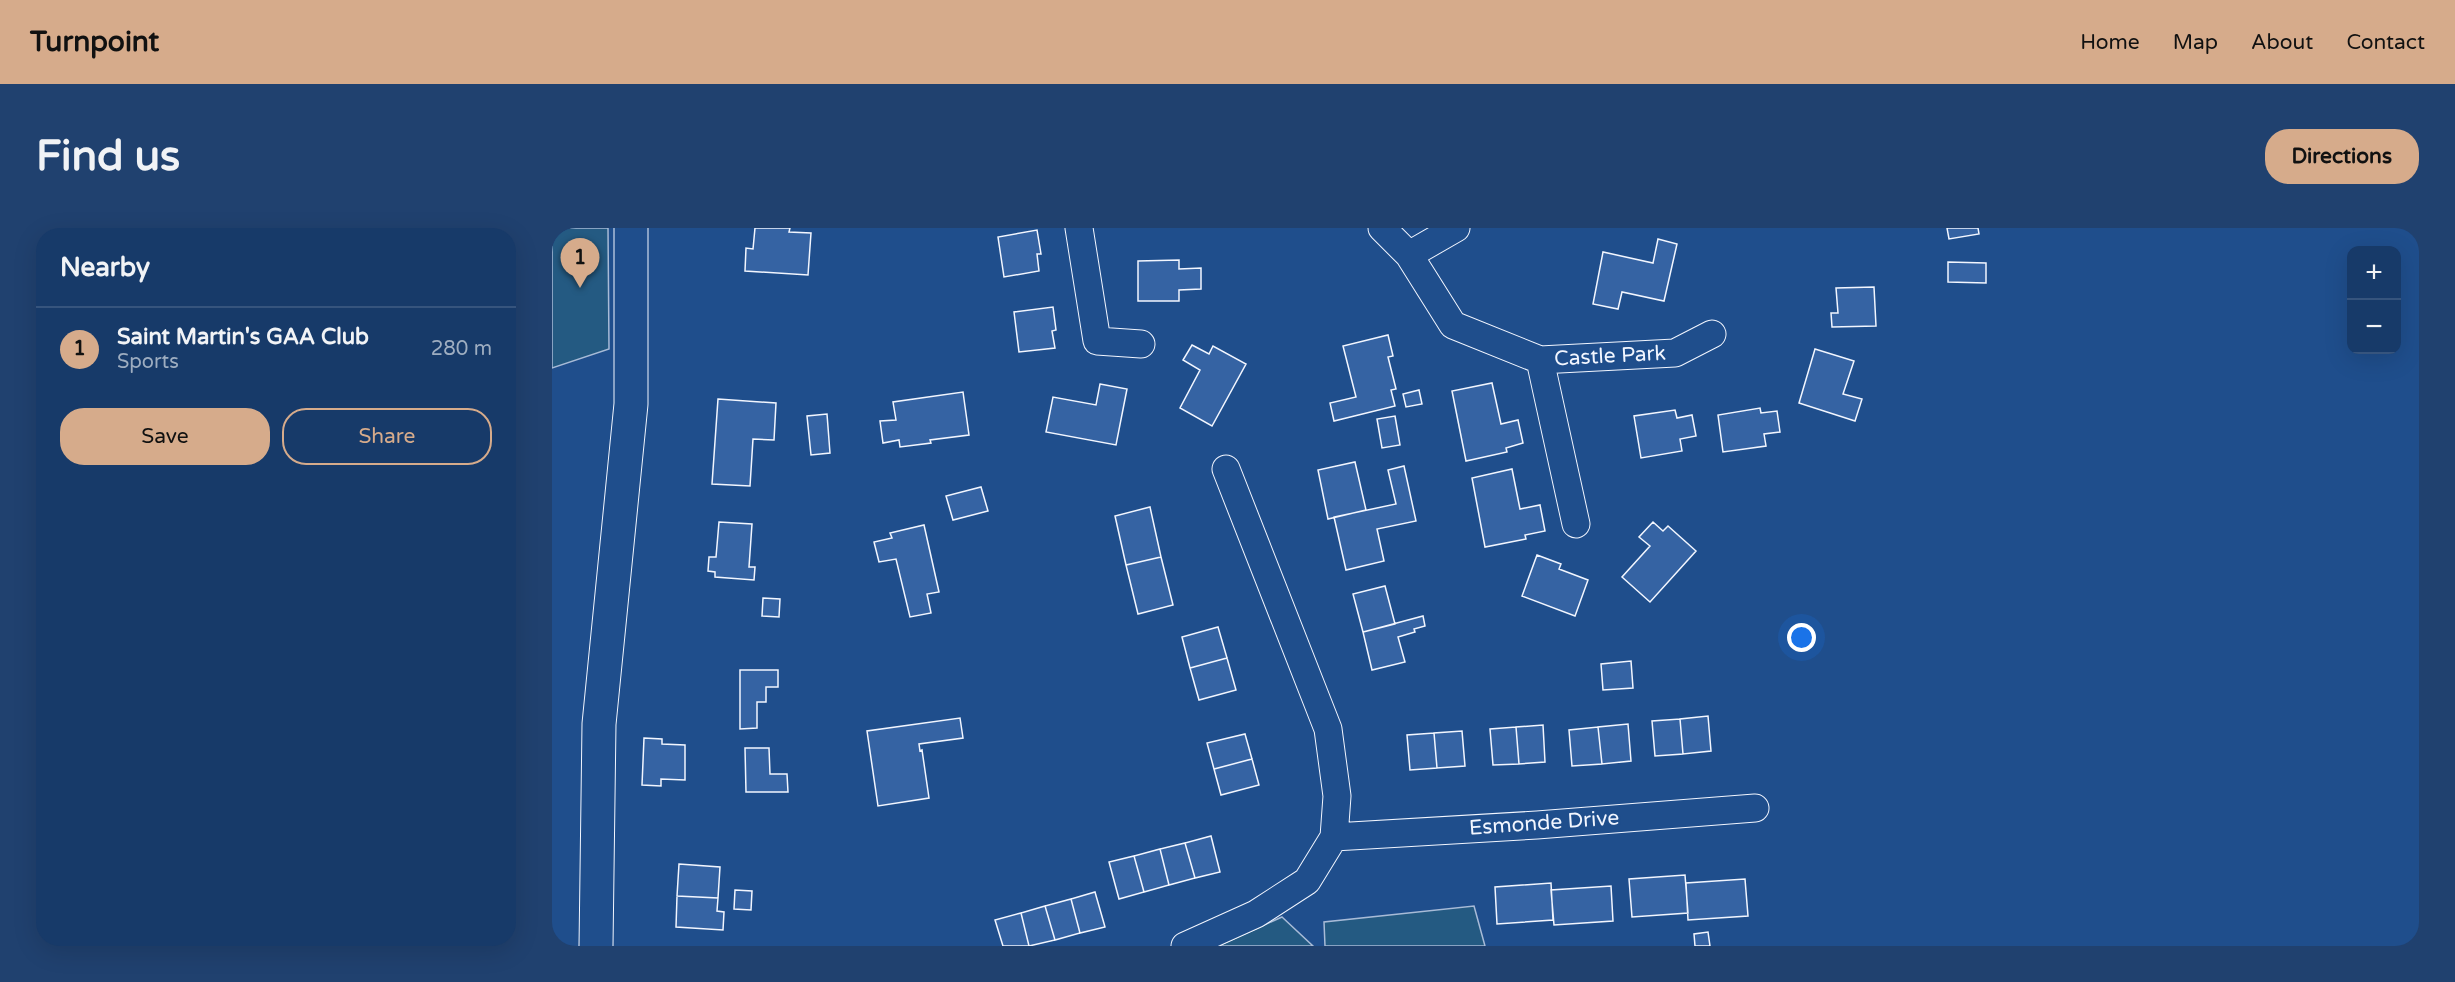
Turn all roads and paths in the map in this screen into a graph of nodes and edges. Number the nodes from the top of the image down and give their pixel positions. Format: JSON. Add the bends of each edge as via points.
{"nodes":[{"id":1,"x":631,"y":228,"type":"edge"},
{"id":2,"x":1079,"y":228,"type":"edge"},
{"id":3,"x":1382,"y":228,"type":"edge"},
{"id":4,"x":1456,"y":228,"type":"edge"},
{"id":5,"x":1409,"y":255,"type":"junction"},
{"id":6,"x":1712,"y":334,"type":"dead end"},
{"id":7,"x":1142,"y":344,"type":"dead end"},
{"id":8,"x":1540,"y":360,"type":"junction"},
{"id":9,"x":1226,"y":469,"type":"dead end"},
{"id":10,"x":1576,"y":524,"type":"dead end"},
{"id":11,"x":1755,"y":808,"type":"dead end"},
{"id":12,"x":1334,"y":837,"type":"junction"},
{"id":13,"x":596,"y":946,"type":"edge"},
{"id":14,"x":1185,"y":946,"type":"edge"}],
"edges":[{"from":1,"to":13,"type":"street","via":[[631,404],[599,724]]},
{"from":2,"to":7,"type":"street","via":[[1097,341]]},
{"from":3,"to":5,"type":"street","name":"Castle Park"},
{"from":4,"to":5,"type":"street"},
{"from":5,"to":8,"type":"street","name":"Castle Park","via":[[1453,326]]},
{"from":6,"to":8,"type":"street","name":"Castle Park","via":[[1675,353]]},
{"from":8,"to":10,"type":"street","name":"Castle Park"},
{"from":9,"to":12,"type":"street","via":[[1328,729],[1337,796]]},
{"from":11,"to":12,"type":"street","name":"Esmonde Drive"},
{"from":12,"to":14,"type":"street","via":[[1307,881],[1256,914]]}]}
